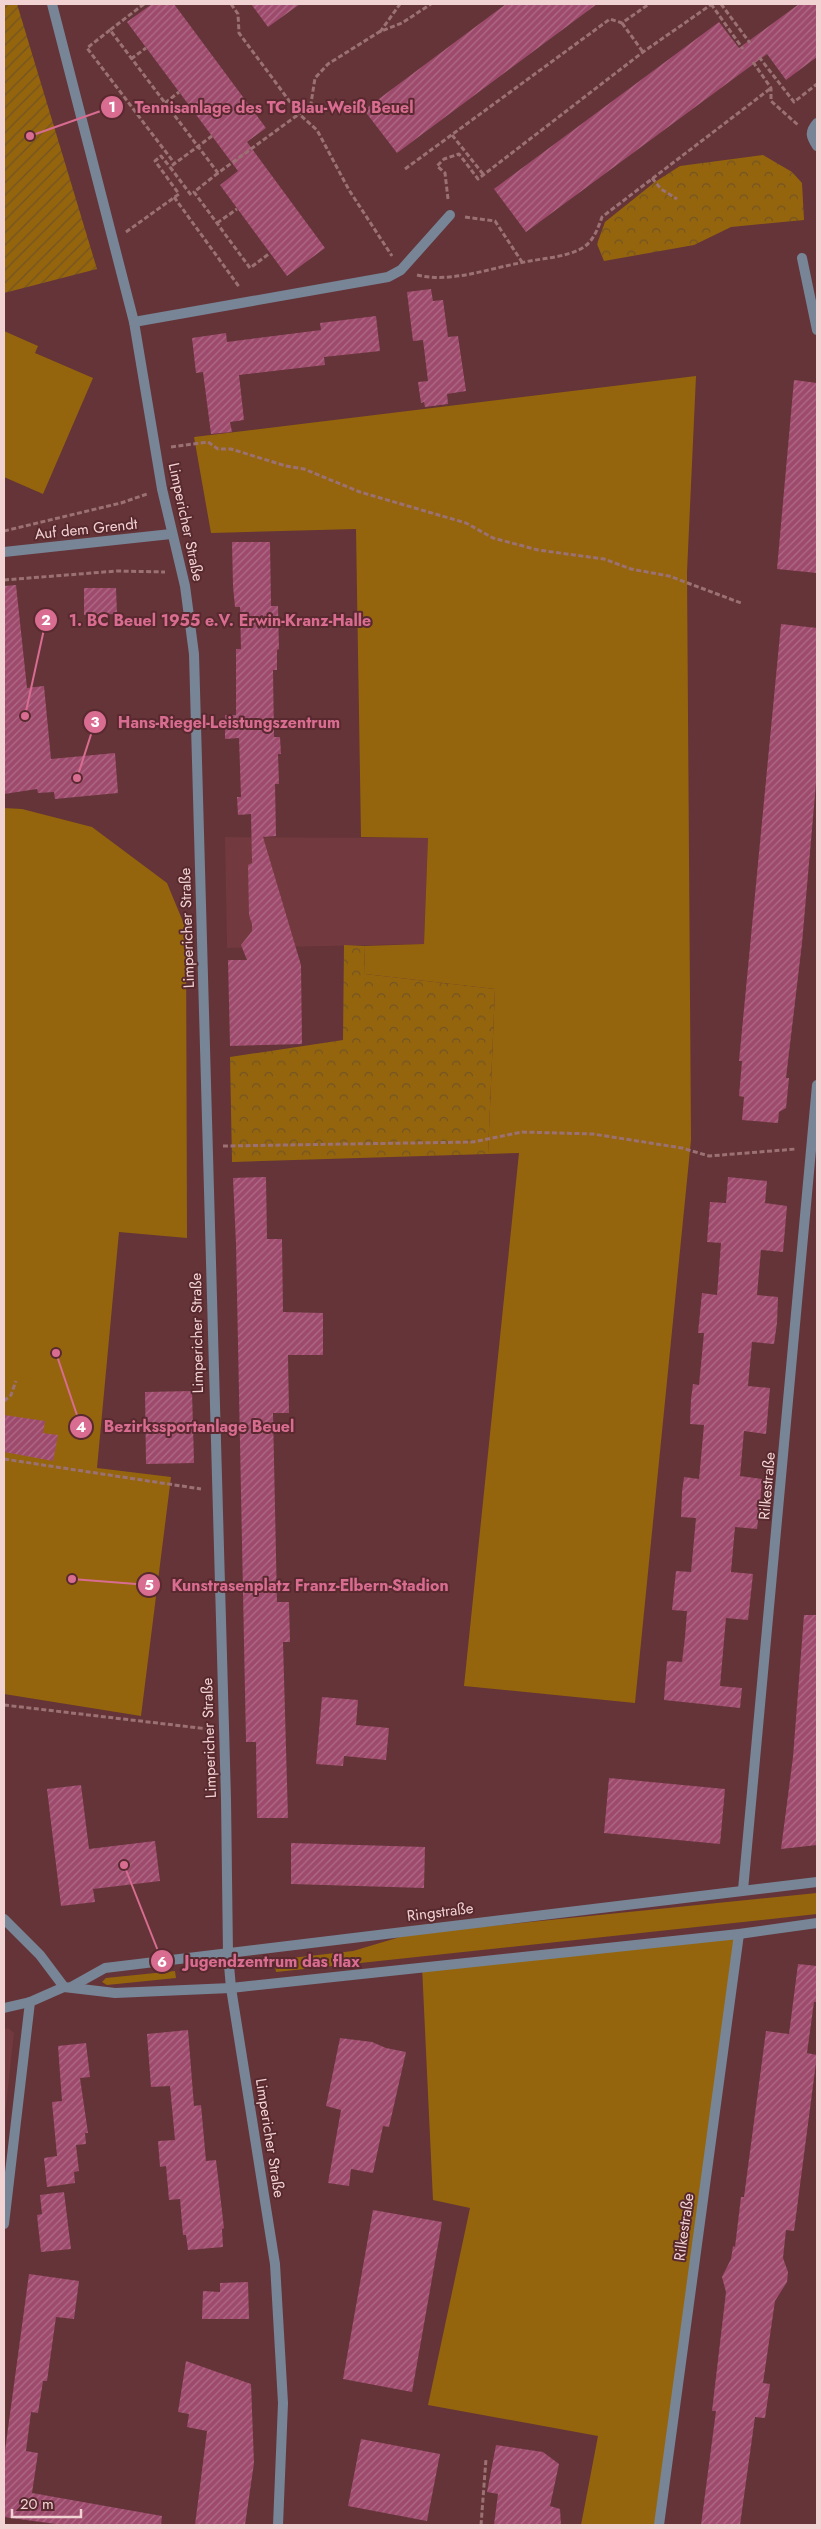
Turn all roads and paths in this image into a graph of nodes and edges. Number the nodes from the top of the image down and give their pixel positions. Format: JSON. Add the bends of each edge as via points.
{"nodes":[{"id":1,"x":52,"y":4,"type":"edge"},
{"id":2,"x":144,"y":4,"type":"edge"},
{"id":3,"x":231,"y":4,"type":"edge"},
{"id":4,"x":400,"y":4,"type":"edge"},
{"id":5,"x":431,"y":4,"type":"edge"},
{"id":6,"x":649,"y":4,"type":"edge"},
{"id":7,"x":712,"y":4,"type":"edge"},
{"id":8,"x":721,"y":4,"type":"edge"},
{"id":9,"x":622,"y":23,"type":"junction"},
{"id":10,"x":110,"y":30,"type":"junction"},
{"id":11,"x":379,"y":32,"type":"junction"},
{"id":12,"x":750,"y":43,"type":"dead end"},
{"id":13,"x":146,"y":48,"type":"dead end"},
{"id":14,"x":743,"y":49,"type":"dead end"},
{"id":15,"x":643,"y":52,"type":"junction"},
{"id":16,"x":760,"y":56,"type":"dead end"},
{"id":17,"x":132,"y":59,"type":"junction"},
{"id":18,"x":752,"y":62,"type":"dead end"},
{"id":19,"x":817,"y":84,"type":"edge"},
{"id":20,"x":771,"y":88,"type":"junction"},
{"id":21,"x":179,"y":92,"type":"dead end"},
{"id":22,"x":165,"y":103,"type":"junction"},
{"id":23,"x":299,"y":114,"type":"junction"},
{"id":24,"x":817,"y":123,"type":"edge"},
{"id":25,"x":452,"y":135,"type":"junction"},
{"id":26,"x":212,"y":136,"type":"dead end"},
{"id":27,"x":811,"y":137,"type":"junction"},
{"id":28,"x":198,"y":146,"type":"junction"},
{"id":29,"x":817,"y":146,"type":"edge"},
{"id":30,"x":175,"y":164,"type":"junction"},
{"id":31,"x":170,"y":168,"type":"junction"},
{"id":32,"x":405,"y":169,"type":"dead end"},
{"id":33,"x":218,"y":173,"type":"junction"},
{"id":34,"x":484,"y":174,"type":"junction"},
{"id":35,"x":652,"y":178,"type":"junction"},
{"id":36,"x":191,"y":195,"type":"dead end"},
{"id":37,"x":174,"y":198,"type":"junction"},
{"id":38,"x":677,"y":198,"type":"dead end"},
{"id":39,"x":237,"y":208,"type":"dead end"},
{"id":40,"x":450,"y":215,"type":"junction"},
{"id":41,"x":217,"y":223,"type":"junction"},
{"id":42,"x":114,"y":241,"type":"junction"},
{"id":43,"x":270,"y":254,"type":"dead end"},
{"id":44,"x":802,"y":258,"type":"dead end"},
{"id":45,"x":522,"y":262,"type":"junction"},
{"id":46,"x":401,"y":270,"type":"junction"},
{"id":47,"x":249,"y":301,"type":"junction"},
{"id":48,"x":134,"y":322,"type":"junction"},
{"id":49,"x":817,"y":330,"type":"edge"},
{"id":50,"x":156,"y":450,"type":"junction"},
{"id":51,"x":162,"y":489,"type":"junction"},
{"id":52,"x":4,"y":531,"type":"edge"},
{"id":53,"x":171,"y":534,"type":"junction"},
{"id":54,"x":4,"y":552,"type":"edge"},
{"id":55,"x":181,"y":572,"type":"junction"},
{"id":56,"x":4,"y":580,"type":"edge"},
{"id":57,"x":741,"y":603,"type":"dead end"},
{"id":58,"x":817,"y":1085,"type":"edge"},
{"id":59,"x":208,"y":1146,"type":"junction"},
{"id":60,"x":811,"y":1148,"type":"junction"},
{"id":61,"x":16,"y":1381,"type":"dead end"},
{"id":62,"x":4,"y":1401,"type":"edge"},
{"id":63,"x":4,"y":1459,"type":"edge"},
{"id":64,"x":216,"y":1491,"type":"junction"},
{"id":65,"x":4,"y":1705,"type":"edge"},
{"id":66,"x":224,"y":1731,"type":"junction"},
{"id":67,"x":817,"y":1882,"type":"edge"},
{"id":68,"x":743,"y":1890,"type":"junction"},
{"id":69,"x":4,"y":1919,"type":"edge"},
{"id":70,"x":817,"y":1923,"type":"edge"},
{"id":71,"x":739,"y":1934,"type":"junction"},
{"id":72,"x":228,"y":1954,"type":"junction"},
{"id":73,"x":67,"y":1987,"type":"junction"},
{"id":74,"x":231,"y":1988,"type":"junction"},
{"id":75,"x":30,"y":2002,"type":"junction"},
{"id":76,"x":4,"y":2008,"type":"edge"},
{"id":77,"x":4,"y":2224,"type":"edge"},
{"id":78,"x":486,"y":2459,"type":"dead end"},
{"id":79,"x":278,"y":2525,"type":"edge"},
{"id":80,"x":481,"y":2525,"type":"edge"},
{"id":81,"x":659,"y":2525,"type":"edge"}],
"edges":[{"from":1,"to":42,"type":"street","name":"Limpericher Straße"},
{"from":2,"to":10,"type":"path"},
{"from":3,"to":23,"type":"path","via":[[238,14],[240,33]]},
{"from":4,"to":11,"type":"path"},
{"from":5,"to":11,"type":"path","via":[[402,23]]},
{"from":6,"to":9,"type":"path"},
{"from":7,"to":14,"type":"path"},
{"from":7,"to":15,"type":"path"},
{"from":8,"to":12,"type":"path"},
{"from":9,"to":15,"type":"path"},
{"from":9,"to":25,"type":"path","via":[[610,18]]},
{"from":10,"to":17,"type":"path"},
{"from":10,"to":30,"type":"path","via":[[88,48]]},
{"from":11,"to":23,"type":"path","via":[[328,64],[315,78],[310,110]]},
{"from":13,"to":17,"type":"path"},
{"from":15,"to":34,"type":"path"},
{"from":16,"to":19,"type":"path","via":[[794,102]]},
{"from":17,"to":22,"type":"path"},
{"from":18,"to":20,"type":"path"},
{"from":20,"to":27,"type":"path","via":[[771,101]]},
{"from":20,"to":35,"type":"path"},
{"from":21,"to":22,"type":"path"},
{"from":22,"to":28,"type":"path"},
{"from":23,"to":33,"type":"path"},
{"from":23,"to":46,"type":"path","via":[[317,130],[349,190]]},
{"from":24,"to":27,"type":"street","via":[[811,130]]},
{"from":25,"to":32,"type":"path"},
{"from":25,"to":34,"type":"path"},
{"from":26,"to":28,"type":"path"},
{"from":27,"to":29,"type":"street"},
{"from":28,"to":30,"type":"path"},
{"from":28,"to":33,"type":"path"},
{"from":30,"to":31,"type":"path"},
{"from":31,"to":36,"type":"path"},
{"from":31,"to":37,"type":"path","via":[[160,156],[155,161],[179,194]]},
{"from":33,"to":41,"type":"path","via":[[194,192]]},
{"from":34,"to":40,"type":"path","via":[[478,179],[459,154],[444,159],[438,166],[445,173]]},
{"from":35,"to":38,"type":"path","via":[[661,189]]},
{"from":35,"to":45,"type":"path","via":[[602,217],[595,235],[584,247],[551,258]]},
{"from":37,"to":42,"type":"path"},
{"from":37,"to":47,"type":"path"},
{"from":39,"to":41,"type":"path"},
{"from":40,"to":45,"type":"path","via":[[495,221]]},
{"from":40,"to":46,"type":"street"},
{"from":41,"to":43,"type":"path","via":[[250,268]]},
{"from":42,"to":48,"type":"street","name":"Limpericher Straße"},
{"from":44,"to":49,"type":"street"},
{"from":45,"to":46,"type":"path","via":[[465,275],[427,277]]},
{"from":46,"to":47,"type":"street","via":[[372,281]]},
{"from":47,"to":48,"type":"street"},
{"from":48,"to":50,"type":"street","name":"Limpericher Straße"},
{"from":50,"to":51,"type":"street","name":"Limpericher Straße"},
{"from":50,"to":57,"type":"path","via":[[208,442],[218,449],[304,469],[360,492],[466,523],[493,538],[538,550],[604,559],[631,569],[669,576]]},
{"from":51,"to":52,"type":"path","via":[[121,503]]},
{"from":51,"to":53,"type":"street","name":"Limpericher Straße"},
{"from":53,"to":54,"type":"street","name":"Auf dem Grendt"},
{"from":53,"to":55,"type":"street","name":"Limpericher Straße"},
{"from":55,"to":56,"type":"path","via":[[117,571]]},
{"from":55,"to":59,"type":"street","name":"Limpericher Straße","via":[[194,654]]},
{"from":58,"to":60,"type":"street","name":"Rilkestraße"},
{"from":59,"to":60,"type":"path","via":[[473,1142],[522,1132],[594,1134],[682,1148],[709,1156]]},
{"from":59,"to":64,"type":"street","name":"Limpericher Straße"},
{"from":60,"to":68,"type":"street","name":"Rilkestraße"},
{"from":61,"to":62,"type":"path","via":[[11,1395]]},
{"from":63,"to":64,"type":"path"},
{"from":64,"to":66,"type":"street","name":"Limpericher Straße"},
{"from":65,"to":66,"type":"path"},
{"from":66,"to":72,"type":"street","name":"Limpericher Straße"},
{"from":67,"to":68,"type":"street","name":"Ringstraße"},
{"from":68,"to":72,"type":"street","name":"Ringstraße"},
{"from":69,"to":73,"type":"street"},
{"from":70,"to":71,"type":"street"},
{"from":71,"to":74,"type":"street"},
{"from":71,"to":81,"type":"street","name":"Rilkestraße"},
{"from":72,"to":73,"type":"street","name":"Ringstraße","via":[[105,1968]]},
{"from":72,"to":74,"type":"street","name":"Limpericher Straße"},
{"from":73,"to":74,"type":"street","via":[[115,1993]]},
{"from":73,"to":75,"type":"street","name":"Ringstraße"},
{"from":74,"to":79,"type":"street","name":"Limpericher Straße","via":[[275,2264],[283,2402]]},
{"from":75,"to":76,"type":"street","name":"Ringstraße"},
{"from":75,"to":77,"type":"street"},
{"from":78,"to":80,"type":"path"}]}
